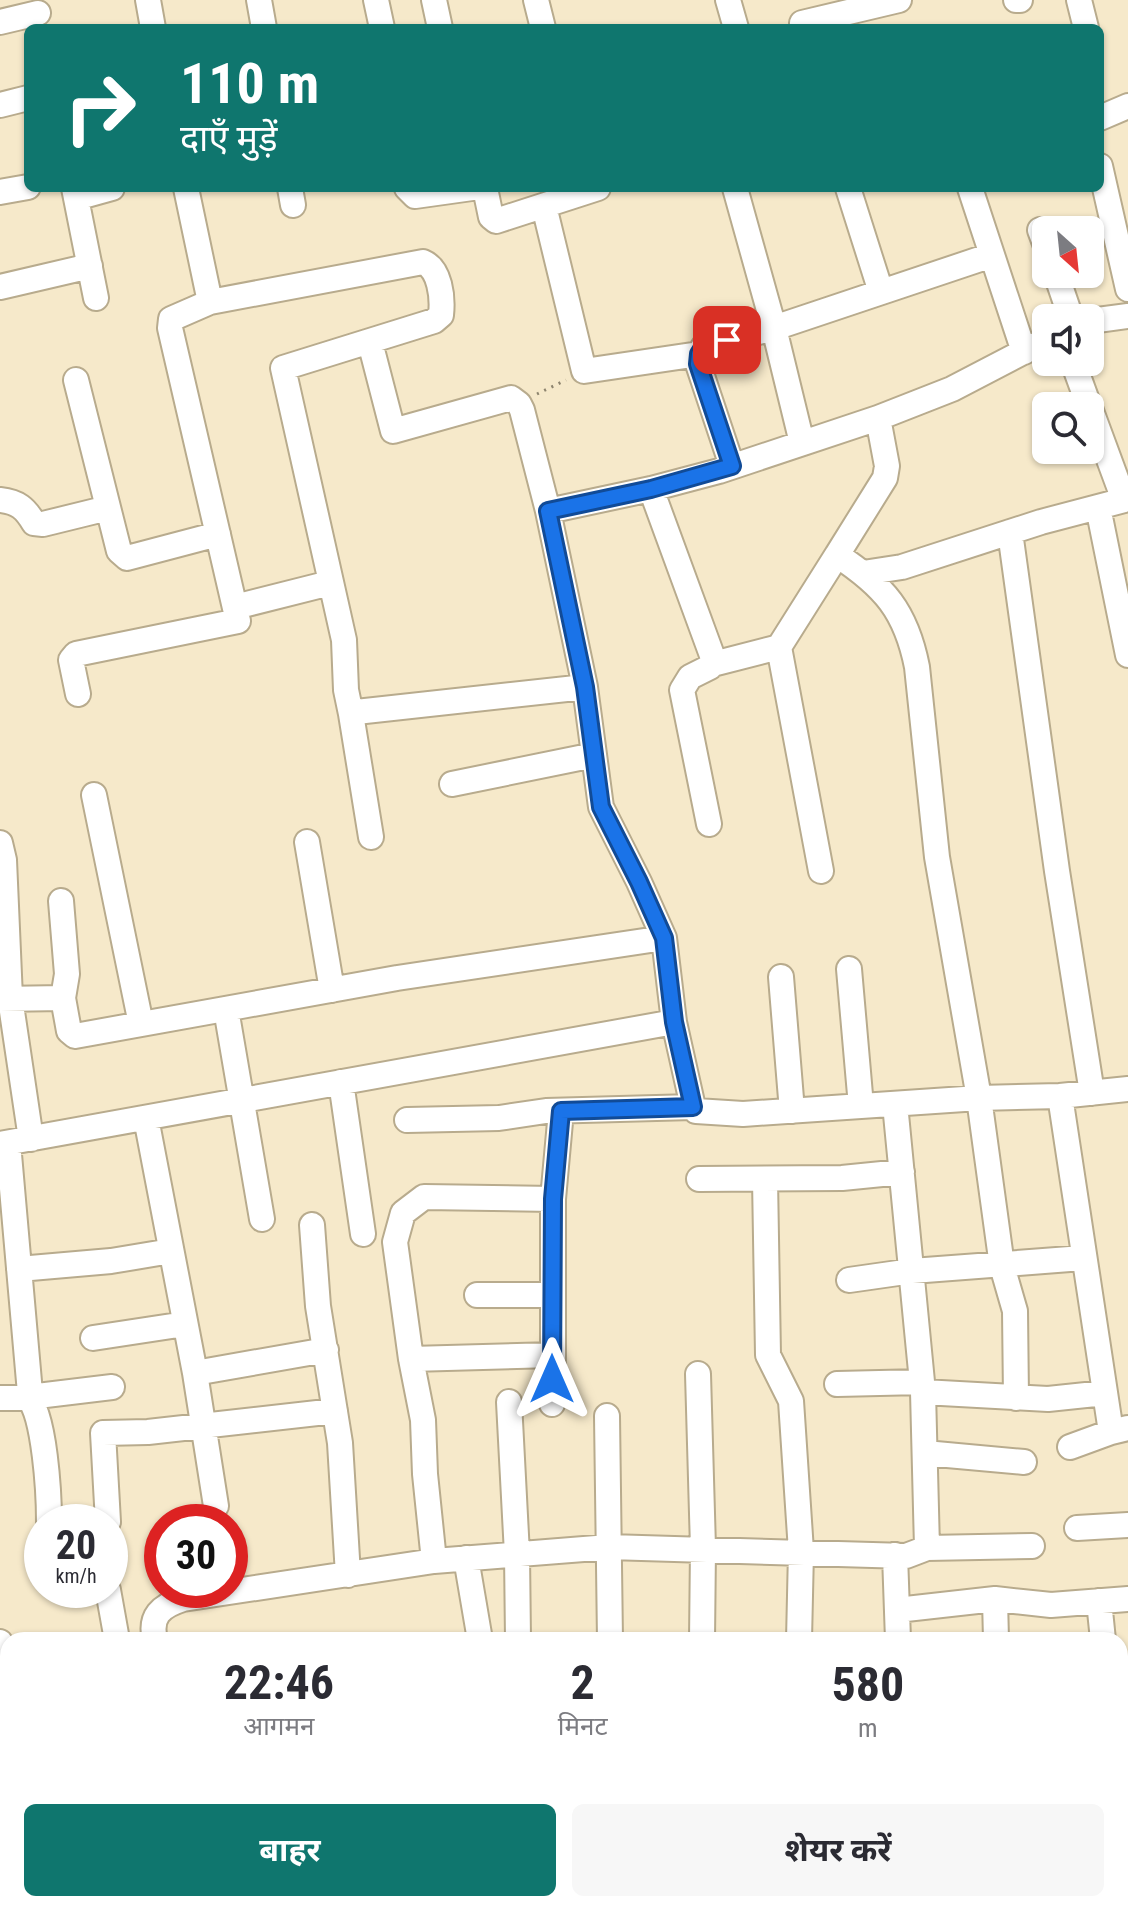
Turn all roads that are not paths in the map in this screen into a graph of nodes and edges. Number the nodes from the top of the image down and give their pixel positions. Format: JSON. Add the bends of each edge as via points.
{"nodes":[{"id":1,"x":148,"y":0,"type":"edge"},
{"id":2,"x":259,"y":0,"type":"edge"},
{"id":3,"x":376,"y":0,"type":"edge"},
{"id":4,"x":434,"y":0,"type":"edge"},
{"id":5,"x":536,"y":0,"type":"edge"},
{"id":6,"x":728,"y":0,"type":"edge"},
{"id":7,"x":899,"y":0,"type":"edge"},
{"id":8,"x":1079,"y":0,"type":"edge"},
{"id":9,"x":38,"y":14,"type":"edge"},
{"id":10,"x":0,"y":22,"type":"edge"},
{"id":11,"x":802,"y":23,"type":"dead end"},
{"id":12,"x":152,"y":24,"type":"edge"},
{"id":13,"x":263,"y":24,"type":"edge"},
{"id":14,"x":381,"y":24,"type":"edge"},
{"id":15,"x":439,"y":24,"type":"edge"},
{"id":16,"x":542,"y":24,"type":"edge"},
{"id":17,"x":735,"y":24,"type":"edge"},
{"id":18,"x":1085,"y":24,"type":"edge"},
{"id":19,"x":24,"y":99,"type":"edge"},
{"id":20,"x":0,"y":105,"type":"edge"},
{"id":21,"x":1128,"y":106,"type":"edge"},
{"id":22,"x":1104,"y":116,"type":"edge"},
{"id":23,"x":1104,"y":184,"type":"edge"},
{"id":24,"x":24,"y":188,"type":"edge"},
{"id":25,"x":0,"y":192,"type":"edge"},
{"id":26,"x":187,"y":192,"type":"edge"},
{"id":27,"x":411,"y":192,"type":"edge"},
{"id":28,"x":444,"y":192,"type":"edge"},
{"id":29,"x":486,"y":192,"type":"edge"},
{"id":30,"x":586,"y":192,"type":"edge"},
{"id":31,"x":736,"y":192,"type":"edge"},
{"id":32,"x":849,"y":192,"type":"edge"},
{"id":33,"x":971,"y":192,"type":"edge"},
{"id":34,"x":75,"y":193,"type":"edge"},
{"id":35,"x":544,"y":206,"type":"junction"},
{"id":36,"x":992,"y":255,"type":"junction"},
{"id":37,"x":90,"y":266,"type":"junction"},
{"id":38,"x":0,"y":287,"type":"edge"},
{"id":39,"x":1128,"y":289,"type":"edge"},
{"id":40,"x":881,"y":292,"type":"junction"},
{"id":41,"x":96,"y":298,"type":"dead end"},
{"id":42,"x":210,"y":302,"type":"junction"},
{"id":43,"x":1128,"y":316,"type":"edge"},
{"id":44,"x":1104,"y":319,"type":"edge"},
{"id":45,"x":774,"y":328,"type":"junction"},
{"id":46,"x":1032,"y":340,"type":"edge"},
{"id":47,"x":370,"y":342,"type":"junction"},
{"id":48,"x":1032,"y":348,"type":"edge"},
{"id":49,"x":699,"y":354,"type":"junction"},
{"id":50,"x":76,"y":380,"type":"dead end"},
{"id":51,"x":878,"y":418,"type":"junction"},
{"id":52,"x":802,"y":443,"type":"junction"},
{"id":53,"x":1104,"y":443,"type":"edge"},
{"id":54,"x":732,"y":466,"type":"junction"},
{"id":55,"x":651,"y":489,"type":"junction"},
{"id":56,"x":0,"y":500,"type":"edge"},
{"id":57,"x":1126,"y":500,"type":"edge"},
{"id":58,"x":1098,"y":507,"type":"junction"},
{"id":59,"x":108,"y":508,"type":"junction"},
{"id":60,"x":548,"y":511,"type":"junction"},
{"id":61,"x":1010,"y":532,"type":"junction"},
{"id":62,"x":218,"y":534,"type":"junction"},
{"id":63,"x":837,"y":555,"type":"junction"},
{"id":64,"x":863,"y":573,"type":"junction"},
{"id":65,"x":330,"y":583,"type":"junction"},
{"id":66,"x":235,"y":607,"type":"junction"},
{"id":67,"x":779,"y":647,"type":"junction"},
{"id":68,"x":1128,"y":655,"type":"edge"},
{"id":69,"x":713,"y":664,"type":"junction"},
{"id":70,"x":585,"y":687,"type":"junction"},
{"id":71,"x":78,"y":694,"type":"dead end"},
{"id":72,"x":351,"y":714,"type":"junction"},
{"id":73,"x":594,"y":755,"type":"junction"},
{"id":74,"x":452,"y":784,"type":"dead end"},
{"id":75,"x":94,"y":795,"type":"dead end"},
{"id":76,"x":709,"y":824,"type":"dead end"},
{"id":77,"x":371,"y":837,"type":"dead end"},
{"id":78,"x":307,"y":842,"type":"dead end"},
{"id":79,"x":0,"y":843,"type":"edge"},
{"id":80,"x":821,"y":871,"type":"dead end"},
{"id":81,"x":61,"y":901,"type":"dead end"},
{"id":82,"x":664,"y":938,"type":"junction"},
{"id":83,"x":849,"y":969,"type":"dead end"},
{"id":84,"x":781,"y":977,"type":"dead end"},
{"id":85,"x":332,"y":990,"type":"junction"},
{"id":86,"x":63,"y":998,"type":"junction"},
{"id":87,"x":5,"y":999,"type":"edge"},
{"id":88,"x":226,"y":1009,"type":"junction"},
{"id":89,"x":674,"y":1022,"type":"junction"},
{"id":90,"x":141,"y":1024,"type":"junction"},
{"id":91,"x":341,"y":1082,"type":"junction"},
{"id":92,"x":1128,"y":1089,"type":"edge"},
{"id":93,"x":1092,"y":1093,"type":"junction"},
{"id":94,"x":1060,"y":1096,"type":"junction"},
{"id":95,"x":979,"y":1098,"type":"junction"},
{"id":96,"x":243,"y":1100,"type":"junction"},
{"id":97,"x":895,"y":1104,"type":"junction"},
{"id":98,"x":861,"y":1106,"type":"junction"},
{"id":99,"x":693,"y":1107,"type":"junction"},
{"id":100,"x":561,"y":1111,"type":"junction"},
{"id":101,"x":792,"y":1111,"type":"junction"},
{"id":102,"x":146,"y":1118,"type":"junction"},
{"id":103,"x":407,"y":1120,"type":"dead end"},
{"id":104,"x":13,"y":1142,"type":"edge"},
{"id":105,"x":902,"y":1172,"type":"junction"},
{"id":106,"x":699,"y":1179,"type":"dead end"},
{"id":107,"x":765,"y":1179,"type":"junction"},
{"id":108,"x":553,"y":1199,"type":"junction"},
{"id":109,"x":262,"y":1219,"type":"dead end"},
{"id":110,"x":312,"y":1225,"type":"dead end"},
{"id":111,"x":363,"y":1234,"type":"dead end"},
{"id":112,"x":171,"y":1251,"type":"junction"},
{"id":113,"x":1083,"y":1258,"type":"junction"},
{"id":114,"x":1002,"y":1266,"type":"junction"},
{"id":115,"x":19,"y":1269,"type":"junction"},
{"id":116,"x":912,"y":1271,"type":"junction"},
{"id":117,"x":849,"y":1280,"type":"dead end"},
{"id":118,"x":477,"y":1295,"type":"dead end"},
{"id":119,"x":553,"y":1295,"type":"junction"},
{"id":120,"x":185,"y":1324,"type":"junction"},
{"id":121,"x":93,"y":1338,"type":"dead end"},
{"id":122,"x":326,"y":1350,"type":"junction"},
{"id":123,"x":553,"y":1355,"type":"junction"},
{"id":124,"x":411,"y":1359,"type":"junction"},
{"id":125,"x":195,"y":1373,"type":"junction"},
{"id":126,"x":698,"y":1374,"type":"dead end"},
{"id":127,"x":837,"y":1384,"type":"dead end"},
{"id":128,"x":112,"y":1387,"type":"dead end"},
{"id":129,"x":922,"y":1387,"type":"junction"},
{"id":130,"x":1105,"y":1393,"type":"junction"},
{"id":131,"x":29,"y":1395,"type":"junction"},
{"id":132,"x":0,"y":1398,"type":"edge"},
{"id":133,"x":1016,"y":1398,"type":"junction"},
{"id":134,"x":509,"y":1402,"type":"dead end"},
{"id":135,"x":552,"y":1404,"type":"dead end"},
{"id":136,"x":335,"y":1411,"type":"junction"},
{"id":137,"x":607,"y":1416,"type":"dead end"},
{"id":138,"x":203,"y":1425,"type":"junction"},
{"id":139,"x":1119,"y":1430,"type":"edge"},
{"id":140,"x":1070,"y":1447,"type":"dead end"},
{"id":141,"x":925,"y":1453,"type":"junction"},
{"id":142,"x":1024,"y":1462,"type":"dead end"},
{"id":143,"x":48,"y":1504,"type":"edge"},
{"id":144,"x":107,"y":1504,"type":"edge"},
{"id":145,"x":216,"y":1504,"type":"edge"},
{"id":146,"x":1128,"y":1525,"type":"edge"},
{"id":147,"x":1077,"y":1528,"type":"dead end"},
{"id":148,"x":1032,"y":1546,"type":"dead end"},
{"id":149,"x":609,"y":1547,"type":"junction"},
{"id":150,"x":703,"y":1548,"type":"junction"},
{"id":151,"x":927,"y":1548,"type":"junction"},
{"id":152,"x":801,"y":1551,"type":"junction"},
{"id":153,"x":517,"y":1554,"type":"junction"},
{"id":154,"x":895,"y":1555,"type":"junction"},
{"id":155,"x":466,"y":1558,"type":"junction"},
{"id":156,"x":434,"y":1561,"type":"junction"},
{"id":157,"x":348,"y":1575,"type":"junction"},
{"id":158,"x":995,"y":1599,"type":"junction"},
{"id":159,"x":1128,"y":1599,"type":"edge"},
{"id":160,"x":1099,"y":1601,"type":"junction"},
{"id":161,"x":111,"y":1608,"type":"edge"},
{"id":162,"x":897,"y":1610,"type":"junction"},
{"id":163,"x":116,"y":1632,"type":"edge"},
{"id":164,"x":153,"y":1632,"type":"edge"},
{"id":165,"x":479,"y":1632,"type":"edge"},
{"id":166,"x":518,"y":1632,"type":"edge"},
{"id":167,"x":610,"y":1632,"type":"edge"},
{"id":168,"x":702,"y":1632,"type":"edge"},
{"id":169,"x":799,"y":1632,"type":"edge"},
{"id":170,"x":898,"y":1632,"type":"edge"},
{"id":171,"x":996,"y":1632,"type":"edge"},
{"id":172,"x":1102,"y":1632,"type":"edge"}],
"edges":[{"from":1,"to":12,"type":"street"},
{"from":2,"to":13,"type":"street"},
{"from":3,"to":14,"type":"street"},
{"from":4,"to":15,"type":"street"},
{"from":5,"to":16,"type":"street"},
{"from":6,"to":17,"type":"street"},
{"from":7,"to":11,"type":"street"},
{"from":8,"to":18,"type":"street"},
{"from":9,"to":10,"type":"street"},
{"from":19,"to":20,"type":"street"},
{"from":21,"to":22,"type":"street"},
{"from":23,"to":39,"type":"street"},
{"from":24,"to":25,"type":"street"},
{"from":26,"to":42,"type":"street"},
{"from":27,"to":28,"type":"street"},
{"from":29,"to":35,"type":"street","via":[[496,221]]},
{"from":30,"to":35,"type":"street"},
{"from":31,"to":45,"type":"street"},
{"from":32,"to":40,"type":"street"},
{"from":33,"to":36,"type":"street"},
{"from":34,"to":37,"type":"street"},
{"from":35,"to":49,"type":"street","via":[[584,371]]},
{"from":36,"to":40,"type":"street"},
{"from":36,"to":46,"type":"street"},
{"from":37,"to":38,"type":"street"},
{"from":37,"to":41,"type":"street"},
{"from":40,"to":45,"type":"street"},
{"from":42,"to":47,"type":"street","via":[[423,262],[430,265],[437,277],[439,317]]},
{"from":42,"to":62,"type":"street","via":[[177,314],[170,328]]},
{"from":43,"to":44,"type":"street"},
{"from":45,"to":49,"type":"street","via":[[704,346]]},
{"from":45,"to":52,"type":"street"},
{"from":47,"to":60,"type":"street","via":[[393,431],[511,398],[519,404]]},
{"from":47,"to":65,"type":"street","via":[[287,365],[283,371]]},
{"from":48,"to":51,"type":"street","via":[[952,389]]},
{"from":49,"to":54,"type":"street"},
{"from":50,"to":59,"type":"street"},
{"from":51,"to":52,"type":"street"},
{"from":51,"to":63,"type":"street","via":[[885,478]]},
{"from":52,"to":54,"type":"street"},
{"from":53,"to":57,"type":"street"},
{"from":54,"to":55,"type":"street"},
{"from":55,"to":60,"type":"street"},
{"from":55,"to":69,"type":"street"},
{"from":56,"to":59,"type":"street","via":[[14,501],[34,523],[43,524]]},
{"from":57,"to":58,"type":"street"},
{"from":58,"to":61,"type":"street"},
{"from":58,"to":68,"type":"street"},
{"from":59,"to":62,"type":"street","via":[[119,551],[127,558]]},
{"from":60,"to":70,"type":"street"},
{"from":61,"to":64,"type":"street","via":[[902,567]]},
{"from":61,"to":93,"type":"street"},
{"from":62,"to":66,"type":"street"},
{"from":63,"to":64,"type":"street"},
{"from":63,"to":67,"type":"street"},
{"from":64,"to":95,"type":"street","via":[[898,612],[911,638],[937,857]]},
{"from":65,"to":66,"type":"street"},
{"from":65,"to":72,"type":"street","via":[[344,640]]},
{"from":66,"to":71,"type":"street","via":[[236,623],[76,654],[71,660]]},
{"from":67,"to":69,"type":"street"},
{"from":67,"to":80,"type":"street"},
{"from":69,"to":76,"type":"street","via":[[690,677],[682,690]]},
{"from":70,"to":72,"type":"street"},
{"from":70,"to":73,"type":"street"},
{"from":72,"to":77,"type":"street"},
{"from":73,"to":74,"type":"street"},
{"from":73,"to":82,"type":"street","via":[[601,807]]},
{"from":75,"to":90,"type":"street"},
{"from":78,"to":85,"type":"street"},
{"from":79,"to":87,"type":"street"},
{"from":81,"to":86,"type":"street","via":[[67,974]]},
{"from":82,"to":85,"type":"street"},
{"from":82,"to":89,"type":"street"},
{"from":83,"to":98,"type":"street"},
{"from":84,"to":101,"type":"street"},
{"from":85,"to":88,"type":"street"},
{"from":86,"to":87,"type":"street"},
{"from":86,"to":90,"type":"street","via":[[69,1031],[75,1036]]},
{"from":87,"to":104,"type":"street"},
{"from":88,"to":90,"type":"street"},
{"from":88,"to":96,"type":"street"},
{"from":89,"to":91,"type":"street"},
{"from":89,"to":99,"type":"street"},
{"from":91,"to":96,"type":"street"},
{"from":91,"to":111,"type":"street"},
{"from":92,"to":93,"type":"street"},
{"from":93,"to":94,"type":"street"},
{"from":94,"to":95,"type":"street"},
{"from":94,"to":113,"type":"street"},
{"from":95,"to":97,"type":"street"},
{"from":95,"to":114,"type":"street"},
{"from":96,"to":102,"type":"street"},
{"from":96,"to":109,"type":"street"},
{"from":97,"to":98,"type":"street"},
{"from":97,"to":105,"type":"street"},
{"from":98,"to":101,"type":"street"},
{"from":99,"to":100,"type":"street"},
{"from":99,"to":101,"type":"street","via":[[706,1113]]},
{"from":100,"to":103,"type":"street"},
{"from":100,"to":108,"type":"street"},
{"from":102,"to":104,"type":"street"},
{"from":102,"to":112,"type":"street"},
{"from":104,"to":115,"type":"street"},
{"from":105,"to":107,"type":"street"},
{"from":105,"to":116,"type":"street"},
{"from":106,"to":107,"type":"street"},
{"from":107,"to":152,"type":"street","via":[[768,1355],[791,1401]]},
{"from":108,"to":119,"type":"street"},
{"from":108,"to":124,"type":"street","via":[[424,1197],[403,1213],[395,1242]]},
{"from":110,"to":122,"type":"street"},
{"from":112,"to":115,"type":"street"},
{"from":112,"to":120,"type":"street"},
{"from":113,"to":114,"type":"street"},
{"from":113,"to":130,"type":"street"},
{"from":114,"to":116,"type":"street"},
{"from":114,"to":133,"type":"street","via":[[1015,1311]]},
{"from":115,"to":131,"type":"street"},
{"from":116,"to":117,"type":"street"},
{"from":116,"to":129,"type":"street"},
{"from":118,"to":119,"type":"street"},
{"from":119,"to":123,"type":"street"},
{"from":120,"to":121,"type":"street"},
{"from":120,"to":125,"type":"street"},
{"from":122,"to":125,"type":"street"},
{"from":122,"to":136,"type":"street"},
{"from":123,"to":124,"type":"street"},
{"from":123,"to":135,"type":"street"},
{"from":124,"to":156,"type":"street","via":[[423,1420]]},
{"from":125,"to":138,"type":"street"},
{"from":126,"to":150,"type":"street"},
{"from":127,"to":129,"type":"street"},
{"from":128,"to":131,"type":"street"},
{"from":129,"to":133,"type":"street"},
{"from":129,"to":141,"type":"street"},
{"from":130,"to":133,"type":"street"},
{"from":130,"to":139,"type":"street"},
{"from":131,"to":132,"type":"street"},
{"from":131,"to":143,"type":"street","via":[[36,1409]]},
{"from":134,"to":153,"type":"street"},
{"from":136,"to":138,"type":"street"},
{"from":136,"to":157,"type":"street"},
{"from":137,"to":149,"type":"street"},
{"from":138,"to":144,"type":"street","via":[[103,1433]]},
{"from":138,"to":145,"type":"street"},
{"from":139,"to":140,"type":"street"},
{"from":141,"to":142,"type":"street"},
{"from":141,"to":151,"type":"street"},
{"from":146,"to":147,"type":"street"},
{"from":148,"to":151,"type":"street"},
{"from":149,"to":150,"type":"street"},
{"from":149,"to":153,"type":"street"},
{"from":149,"to":167,"type":"street"},
{"from":150,"to":152,"type":"street"},
{"from":150,"to":168,"type":"street"},
{"from":151,"to":154,"type":"street"},
{"from":152,"to":154,"type":"street"},
{"from":152,"to":169,"type":"street"},
{"from":153,"to":155,"type":"street"},
{"from":153,"to":166,"type":"street"},
{"from":154,"to":162,"type":"street"},
{"from":155,"to":156,"type":"street"},
{"from":155,"to":165,"type":"street"},
{"from":156,"to":157,"type":"street"},
{"from":157,"to":164,"type":"street","via":[[170,1603],[154,1620]]},
{"from":158,"to":160,"type":"street","via":[[1051,1605]]},
{"from":158,"to":162,"type":"street"},
{"from":158,"to":171,"type":"street"},
{"from":159,"to":160,"type":"street"},
{"from":160,"to":172,"type":"street"},
{"from":161,"to":163,"type":"street"},
{"from":162,"to":170,"type":"street"}]}
